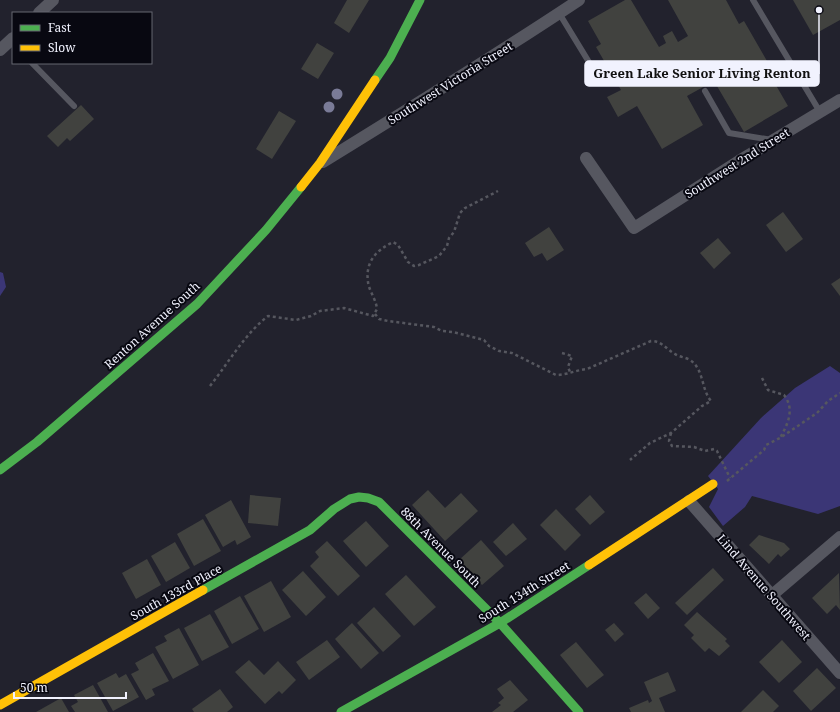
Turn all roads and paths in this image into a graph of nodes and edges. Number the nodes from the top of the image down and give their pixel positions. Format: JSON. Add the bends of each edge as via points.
{"nodes":[{"id":1,"x":53,"y":0,"type":"edge"},
{"id":2,"x":420,"y":0,"type":"edge"},
{"id":3,"x":579,"y":0,"type":"edge"},
{"id":4,"x":753,"y":0,"type":"edge"},
{"id":5,"x":40,"y":12,"type":"edge"},
{"id":6,"x":559,"y":13,"type":"junction"},
{"id":7,"x":12,"y":40,"type":"edge"},
{"id":8,"x":0,"y":50,"type":"edge"},
{"id":9,"x":33,"y":64,"type":"edge"},
{"id":10,"x":595,"y":72,"type":"dead end"},
{"id":11,"x":705,"y":91,"type":"dead end"},
{"id":12,"x":840,"y":100,"type":"edge"},
{"id":13,"x":74,"y":106,"type":"dead end"},
{"id":14,"x":820,"y":112,"type":"junction"},
{"id":15,"x":773,"y":140,"type":"junction"},
{"id":16,"x":586,"y":158,"type":"dead end"},
{"id":17,"x":320,"y":163,"type":"junction"},
{"id":18,"x":498,"y":191,"type":"dead end"},
{"id":19,"x":375,"y":314,"type":"junction"},
{"id":20,"x":562,"y":353,"type":"dead end"},
{"id":21,"x":570,"y":372,"type":"junction"},
{"id":22,"x":762,"y":378,"type":"dead end"},
{"id":23,"x":210,"y":386,"type":"dead end"},
{"id":24,"x":840,"y":393,"type":"edge"},
{"id":25,"x":671,"y":433,"type":"junction"},
{"id":26,"x":780,"y":438,"type":"junction"},
{"id":27,"x":630,"y":460,"type":"dead end"},
{"id":28,"x":0,"y":470,"type":"edge"},
{"id":29,"x":730,"y":478,"type":"junction"},
{"id":30,"x":711,"y":485,"type":"joint"},
{"id":31,"x":360,"y":496,"type":"joint"},
{"id":32,"x":689,"y":501,"type":"junction"},
{"id":33,"x":840,"y":537,"type":"edge"},
{"id":34,"x":771,"y":596,"type":"junction"},
{"id":35,"x":500,"y":623,"type":"junction"},
{"id":36,"x":840,"y":673,"type":"edge"},
{"id":37,"x":0,"y":705,"type":"edge"},
{"id":38,"x":341,"y":712,"type":"edge"},
{"id":39,"x":578,"y":712,"type":"edge"}],
"edges":[{"from":1,"to":5,"type":"street"},
{"from":2,"to":17,"type":"street","name":"Renton Avenue South","via":[[390,58]]},
{"from":3,"to":6,"type":"street","name":"Southwest Victoria Street"},
{"from":4,"to":14,"type":"lane"},
{"from":6,"to":10,"type":"lane"},
{"from":6,"to":17,"type":"street","name":"Southwest Victoria Street"},
{"from":7,"to":8,"type":"street"},
{"from":9,"to":13,"type":"lane"},
{"from":11,"to":15,"type":"lane","via":[[729,134]]},
{"from":12,"to":14,"type":"street","name":"Southwest 2nd Street"},
{"from":14,"to":15,"type":"street","name":"Southwest 2nd Street"},
{"from":15,"to":16,"type":"street","name":"Southwest 2nd Street","via":[[634,228]]},
{"from":17,"to":28,"type":"street","name":"Renton Avenue South","via":[[266,230],[197,304],[37,442]]},
{"from":18,"to":19,"type":"path","via":[[460,213],[454,232],[439,256],[414,266],[393,242],[377,251],[372,259],[368,282],[376,303]]},
{"from":19,"to":21,"type":"path","via":[[379,319],[434,327],[484,340],[499,351],[512,353],[556,375]]},
{"from":19,"to":23,"type":"path","via":[[373,316],[344,308],[320,311],[296,320],[268,316],[240,343]]},
{"from":20,"to":21,"type":"path","via":[[572,356],[568,367]]},
{"from":21,"to":25,"type":"path","via":[[587,369],[651,341],[658,341],[675,355],[690,360],[704,381],[707,396],[711,401]]},
{"from":22,"to":26,"type":"path","via":[[768,390],[784,395],[790,404],[789,419]]},
{"from":24,"to":26,"type":"path","via":[[817,413]]},
{"from":25,"to":27,"type":"path","via":[[650,443]]},
{"from":25,"to":29,"type":"path","via":[[669,441],[672,446],[717,451]]},
{"from":26,"to":29,"type":"path","via":[[766,445],[764,450]]},
{"from":29,"to":30,"type":"path","via":[[716,489]]},
{"from":30,"to":32,"type":"street","name":"South 134th Street"},
{"from":31,"to":35,"type":"street","name":"88th Avenue South","via":[[370,497],[379,502]]},
{"from":31,"to":37,"type":"street","name":"South 133rd Place","via":[[342,502],[310,530]]},
{"from":32,"to":34,"type":"street","name":"Lind Avenue Southwest"},
{"from":32,"to":35,"type":"street","name":"South 134th Street"},
{"from":33,"to":34,"type":"street"},
{"from":34,"to":36,"type":"street","name":"Lind Avenue Southwest"},
{"from":35,"to":38,"type":"street","name":"South 134th Street"},
{"from":35,"to":39,"type":"street","name":"88th Avenue South"}]}
